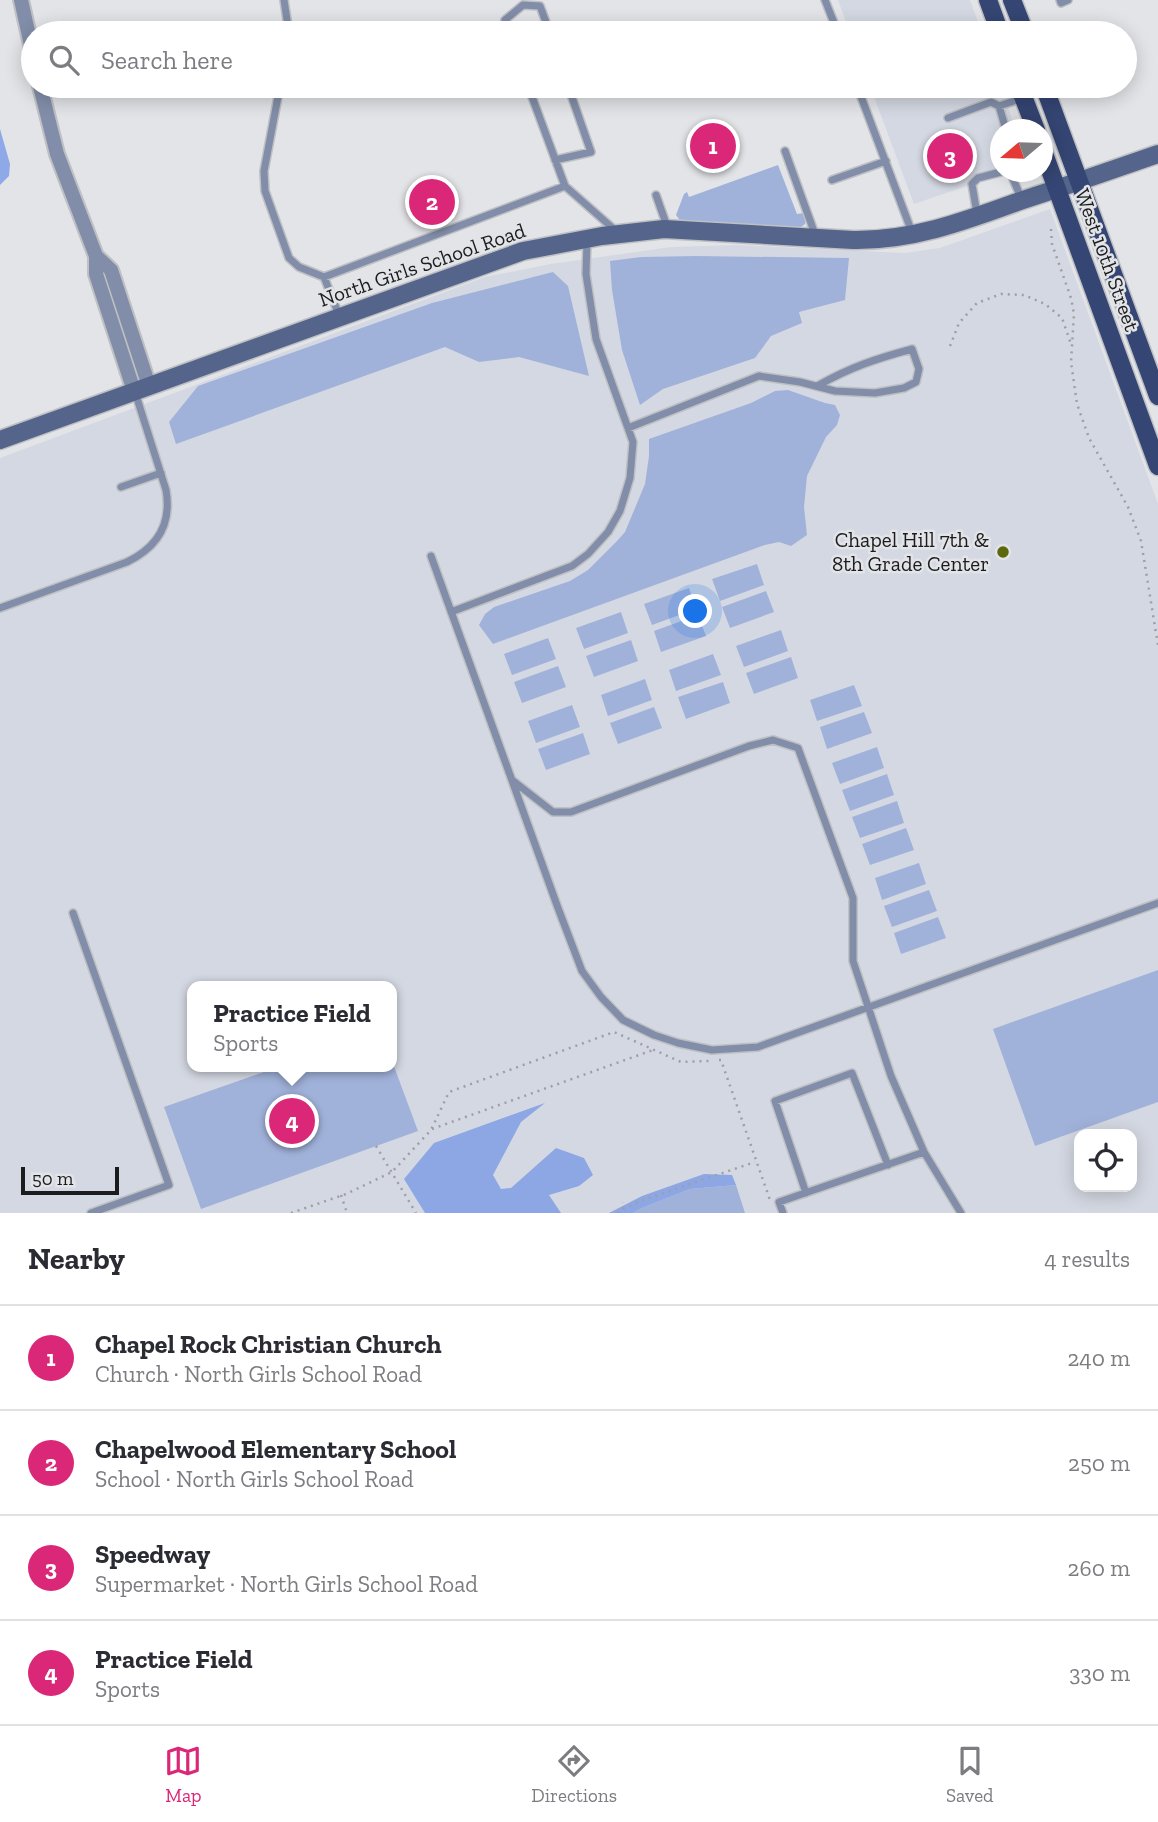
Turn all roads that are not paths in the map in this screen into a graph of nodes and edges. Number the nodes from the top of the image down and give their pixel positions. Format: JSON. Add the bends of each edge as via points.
{"nodes":[{"id":1,"x":21,"y":0,"type":"edge"},
{"id":2,"x":284,"y":0,"type":"edge"},
{"id":3,"x":825,"y":0,"type":"edge"},
{"id":4,"x":988,"y":0,"type":"edge"},
{"id":5,"x":1012,"y":0,"type":"edge"},
{"id":6,"x":1060,"y":0,"type":"edge"},
{"id":7,"x":1068,"y":0,"type":"edge"},
{"id":8,"x":26,"y":21,"type":"edge"},
{"id":9,"x":287,"y":21,"type":"edge"},
{"id":10,"x":505,"y":21,"type":"edge"},
{"id":11,"x":546,"y":21,"type":"edge"},
{"id":12,"x":833,"y":21,"type":"edge"},
{"id":13,"x":994,"y":21,"type":"edge"},
{"id":14,"x":1020,"y":21,"type":"edge"},
{"id":15,"x":43,"y":98,"type":"edge"},
{"id":16,"x":278,"y":98,"type":"edge"},
{"id":17,"x":532,"y":98,"type":"edge"},
{"id":18,"x":572,"y":98,"type":"edge"},
{"id":19,"x":862,"y":98,"type":"edge"},
{"id":20,"x":1012,"y":98,"type":"edge"},
{"id":21,"x":1023,"y":98,"type":"edge"},
{"id":22,"x":1048,"y":98,"type":"edge"},
{"id":23,"x":999,"y":106,"type":"junction"},
{"id":24,"x":948,"y":118,"type":"dead end"},
{"id":25,"x":1003,"y":119,"type":"edge"},
{"id":26,"x":1031,"y":119,"type":"edge"},
{"id":27,"x":785,"y":151,"type":"dead end"},
{"id":28,"x":1158,"y":155,"type":"edge"},
{"id":29,"x":555,"y":160,"type":"junction"},
{"id":30,"x":886,"y":161,"type":"junction"},
{"id":31,"x":990,"y":175,"type":"edge"},
{"id":32,"x":1053,"y":178,"type":"edge"},
{"id":33,"x":832,"y":180,"type":"dead end"},
{"id":34,"x":1079,"y":181,"type":"junction"},
{"id":35,"x":1014,"y":182,"type":"edge"},
{"id":36,"x":565,"y":186,"type":"junction"},
{"id":37,"x":1057,"y":189,"type":"junction"},
{"id":38,"x":656,"y":195,"type":"dead end"},
{"id":39,"x":1022,"y":201,"type":"junction"},
{"id":40,"x":977,"y":216,"type":"junction"},
{"id":41,"x":668,"y":229,"type":"junction"},
{"id":42,"x":619,"y":234,"type":"junction"},
{"id":43,"x":913,"y":235,"type":"junction"},
{"id":44,"x":816,"y":238,"type":"junction"},
{"id":45,"x":587,"y":239,"type":"junction"},
{"id":46,"x":324,"y":277,"type":"junction"},
{"id":47,"x":340,"y":317,"type":"junction"},
{"id":48,"x":817,"y":386,"type":"junction"},
{"id":49,"x":142,"y":388,"type":"junction"},
{"id":50,"x":1158,"y":396,"type":"edge"},
{"id":51,"x":628,"y":428,"type":"junction"},
{"id":52,"x":0,"y":440,"type":"edge"},
{"id":53,"x":1158,"y":466,"type":"edge"},
{"id":54,"x":161,"y":473,"type":"junction"},
{"id":55,"x":121,"y":487,"type":"dead end"},
{"id":56,"x":430,"y":556,"type":"dead end"},
{"id":57,"x":0,"y":608,"type":"edge"},
{"id":58,"x":451,"y":612,"type":"junction"},
{"id":59,"x":512,"y":780,"type":"junction"},
{"id":60,"x":1158,"y":903,"type":"edge"},
{"id":61,"x":74,"y":913,"type":"dead end"},
{"id":62,"x":868,"y":1007,"type":"junction"},
{"id":63,"x":924,"y":1152,"type":"junction"},
{"id":64,"x":888,"y":1165,"type":"junction"},
{"id":65,"x":806,"y":1193,"type":"junction"},
{"id":66,"x":92,"y":1213,"type":"edge"},
{"id":67,"x":783,"y":1213,"type":"edge"},
{"id":68,"x":961,"y":1213,"type":"edge"}],
"edges":[{"from":1,"to":8,"type":"street"},
{"from":2,"to":9,"type":"lane"},
{"from":3,"to":12,"type":"lane"},
{"from":4,"to":13,"type":"main road"},
{"from":5,"to":14,"type":"main road"},
{"from":6,"to":7,"type":"lane"},
{"from":10,"to":11,"type":"lane","via":[[523,5],[540,6]]},
{"from":15,"to":49,"type":"street","via":[[57,155],[96,256],[96,274]]},
{"from":16,"to":46,"type":"lane","via":[[264,171],[265,191],[289,258]]},
{"from":17,"to":29,"type":"lane"},
{"from":18,"to":29,"type":"lane","via":[[591,152]]},
{"from":19,"to":30,"type":"lane"},
{"from":20,"to":23,"type":"lane"},
{"from":21,"to":26,"type":"main road"},
{"from":22,"to":34,"type":"main road","name":"West 10th Street"},
{"from":23,"to":24,"type":"lane","via":[[991,102]]},
{"from":23,"to":25,"type":"lane"},
{"from":27,"to":44,"type":"lane"},
{"from":28,"to":34,"type":"main road","name":"North Girls School Road"},
{"from":29,"to":36,"type":"lane"},
{"from":30,"to":33,"type":"lane"},
{"from":30,"to":43,"type":"lane"},
{"from":31,"to":40,"type":"lane","via":[[972,184]]},
{"from":32,"to":37,"type":"main road","name":"West 10th Street"},
{"from":34,"to":37,"type":"main road","name":"North Girls School Road"},
{"from":34,"to":50,"type":"main road","name":"West 10th Street"},
{"from":35,"to":39,"type":"lane"},
{"from":36,"to":42,"type":"lane"},
{"from":36,"to":46,"type":"lane"},
{"from":37,"to":39,"type":"main road","name":"North Girls School Road"},
{"from":37,"to":53,"type":"main road","name":"West 10th Street"},
{"from":38,"to":41,"type":"lane"},
{"from":39,"to":40,"type":"main road","name":"North Girls School Road"},
{"from":40,"to":43,"type":"main road","name":"North Girls School Road"},
{"from":41,"to":42,"type":"main road","name":"North Girls School Road"},
{"from":41,"to":44,"type":"main road","name":"North Girls School Road"},
{"from":42,"to":45,"type":"main road","name":"North Girls School Road"},
{"from":43,"to":44,"type":"main road","name":"North Girls School Road","via":[[871,240]]},
{"from":45,"to":47,"type":"main road","name":"North Girls School Road","via":[[523,251]]},
{"from":45,"to":51,"type":"lane","via":[[586,274],[596,339]]},
{"from":46,"to":47,"type":"lane"},
{"from":47,"to":49,"type":"main road","name":"North Girls School Road"},
{"from":48,"to":48,"type":"lane","via":[[875,393],[916,382],[919,369],[912,349],[846,370]]},
{"from":48,"to":51,"type":"lane","via":[[760,376]]},
{"from":49,"to":52,"type":"main road","name":"North Girls School Road"},
{"from":49,"to":54,"type":"lane"},
{"from":51,"to":58,"type":"lane","via":[[633,442],[627,489],[608,532],[589,554],[572,566]]},
{"from":54,"to":55,"type":"lane"},
{"from":54,"to":57,"type":"lane","via":[[169,504],[163,527],[150,547],[115,567]]},
{"from":56,"to":58,"type":"lane"},
{"from":58,"to":59,"type":"lane"},
{"from":59,"to":62,"type":"lane","via":[[582,971],[623,1020],[654,1035],[712,1050],[758,1046]]},
{"from":59,"to":62,"type":"lane","via":[[553,812],[571,812],[749,746],[774,740],[798,748],[853,898],[853,961]]},
{"from":60,"to":62,"type":"lane"},
{"from":61,"to":66,"type":"lane","via":[[169,1185]]},
{"from":62,"to":63,"type":"lane"},
{"from":63,"to":64,"type":"lane"},
{"from":63,"to":68,"type":"lane"},
{"from":64,"to":65,"type":"lane"},
{"from":64,"to":65,"type":"lane","via":[[852,1073],[775,1101]]},
{"from":65,"to":67,"type":"lane","via":[[779,1202]]}]}
